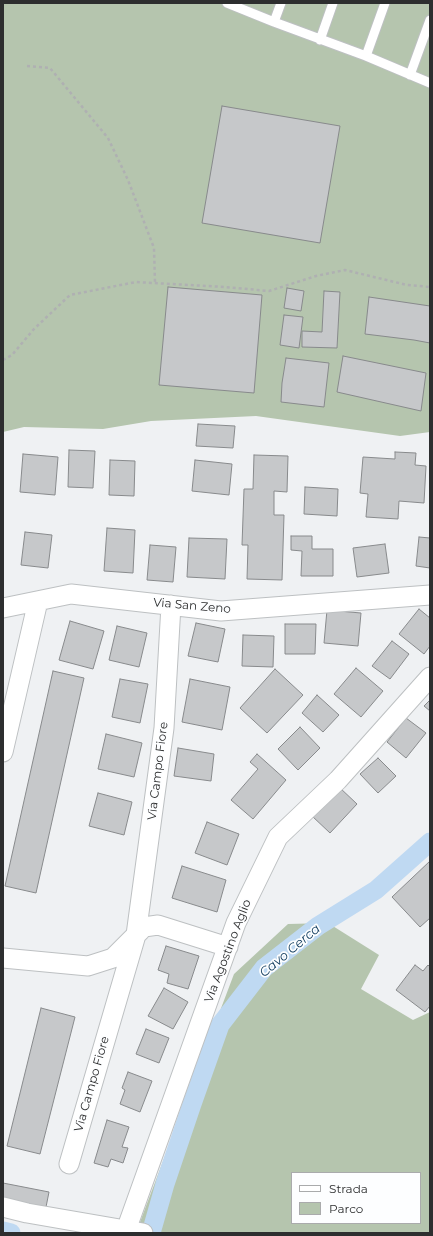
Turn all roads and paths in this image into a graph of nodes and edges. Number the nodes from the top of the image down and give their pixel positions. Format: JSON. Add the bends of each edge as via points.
{"nodes":[{"id":1,"x":230,"y":3,"type":"edge"},
{"id":2,"x":281,"y":3,"type":"edge"},
{"id":3,"x":333,"y":3,"type":"edge"},
{"id":4,"x":385,"y":3,"type":"edge"},
{"id":5,"x":430,"y":20,"type":"edge"},
{"id":6,"x":274,"y":22,"type":"junction"},
{"id":7,"x":320,"y":40,"type":"junction"},
{"id":8,"x":366,"y":56,"type":"junction"},
{"id":9,"x":27,"y":66,"type":"dead end"},
{"id":10,"x":410,"y":75,"type":"junction"},
{"id":11,"x":430,"y":83,"type":"edge"},
{"id":12,"x":155,"y":283,"type":"junction"},
{"id":13,"x":430,"y":287,"type":"edge"},
{"id":14,"x":3,"y":360,"type":"edge"},
{"id":15,"x":430,"y":595,"type":"edge"},
{"id":16,"x":38,"y":601,"type":"junction"},
{"id":17,"x":171,"y":605,"type":"junction"},
{"id":18,"x":3,"y":608,"type":"edge"},
{"id":19,"x":430,"y":677,"type":"edge"},
{"id":20,"x":3,"y":752,"type":"edge"},
{"id":21,"x":136,"y":935,"type":"junction"},
{"id":22,"x":228,"y":947,"type":"junction"},
{"id":23,"x":3,"y":958,"type":"edge"},
{"id":24,"x":69,"y":1164,"type":"dead end"},
{"id":25,"x":3,"y":1207,"type":"edge"},
{"id":26,"x":130,"y":1232,"type":"edge"}],
"edges":[{"from":1,"to":6,"type":"lane"},
{"from":2,"to":6,"type":"lane"},
{"from":3,"to":7,"type":"lane"},
{"from":4,"to":8,"type":"lane"},
{"from":5,"to":10,"type":"lane"},
{"from":6,"to":7,"type":"lane"},
{"from":7,"to":8,"type":"lane"},
{"from":8,"to":10,"type":"lane"},
{"from":9,"to":12,"type":"path","via":[[50,68],[108,138],[128,180],[154,248]]},
{"from":10,"to":11,"type":"lane"},
{"from":12,"to":13,"type":"path","via":[[268,291],[345,270],[407,285]]},
{"from":12,"to":14,"type":"path","via":[[136,282],[70,295],[34,329],[12,355]]},
{"from":15,"to":17,"type":"street","name":"Via San Zeno","via":[[221,611]]},
{"from":16,"to":17,"type":"street","name":"Via San Zeno","via":[[71,594]]},
{"from":16,"to":18,"type":"street","name":"Via San Zeno"},
{"from":16,"to":20,"type":"street"},
{"from":17,"to":21,"type":"street","name":"Via Campo Fiore","via":[[164,728]]},
{"from":19,"to":22,"type":"street","name":"Via Agostino Aglio","via":[[338,780],[278,837],[236,924]]},
{"from":21,"to":22,"type":"street","via":[[144,927],[158,925]]},
{"from":21,"to":23,"type":"street","via":[[113,958],[88,966]]},
{"from":21,"to":24,"type":"street","name":"Via Campo Fiore"},
{"from":22,"to":26,"type":"street","name":"Via Agostino Aglio"},
{"from":25,"to":26,"type":"street"}]}
